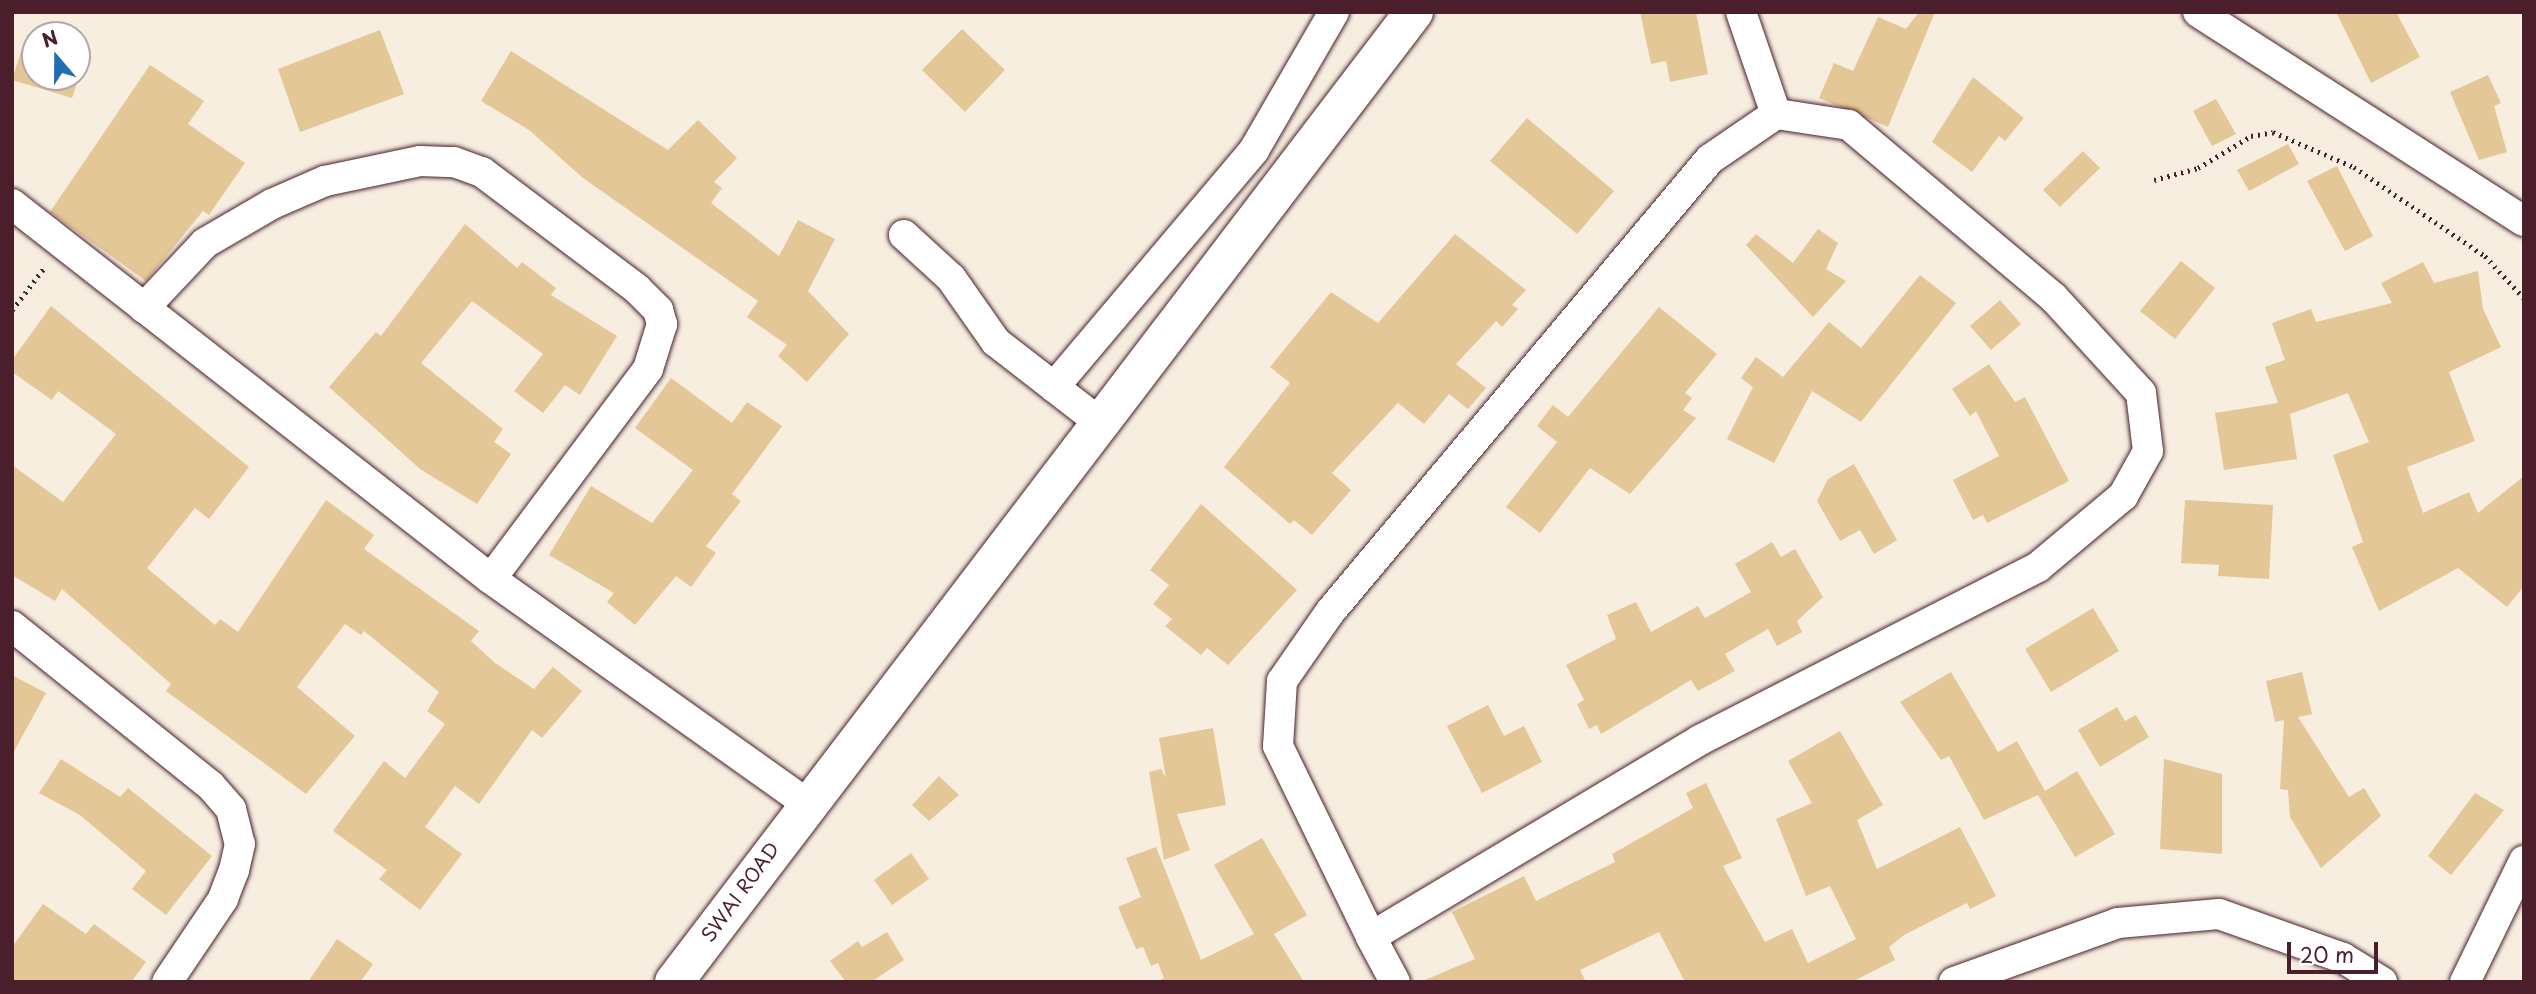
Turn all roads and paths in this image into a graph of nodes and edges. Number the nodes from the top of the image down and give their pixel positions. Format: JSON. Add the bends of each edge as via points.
{"nodes":[{"id":1,"x":1334,"y":12,"type":"edge"},
{"id":2,"x":1414,"y":12,"type":"edge"},
{"id":3,"x":1741,"y":12,"type":"edge"},
{"id":4,"x":2198,"y":12,"type":"edge"},
{"id":5,"x":1776,"y":114,"type":"junction"},
{"id":6,"x":2154,"y":180,"type":"dead end"},
{"id":7,"x":12,"y":204,"type":"edge"},
{"id":8,"x":2524,"y":221,"type":"edge"},
{"id":9,"x":904,"y":235,"type":"dead end"},
{"id":10,"x":64,"y":242,"type":"junction"},
{"id":11,"x":2524,"y":298,"type":"edge"},
{"id":12,"x":144,"y":308,"type":"junction"},
{"id":13,"x":12,"y":310,"type":"edge"},
{"id":14,"x":1054,"y":387,"type":"junction"},
{"id":15,"x":1099,"y":422,"type":"junction"},
{"id":16,"x":491,"y":579,"type":"junction"},
{"id":17,"x":12,"y":626,"type":"edge"},
{"id":18,"x":806,"y":803,"type":"junction"},
{"id":19,"x":2524,"y":861,"type":"edge"},
{"id":20,"x":1371,"y":937,"type":"junction"},
{"id":21,"x":167,"y":982,"type":"edge"},
{"id":22,"x":674,"y":982,"type":"edge"},
{"id":23,"x":1395,"y":982,"type":"edge"},
{"id":24,"x":1954,"y":982,"type":"edge"},
{"id":25,"x":2382,"y":982,"type":"edge"},
{"id":26,"x":2465,"y":982,"type":"edge"}],
"edges":[{"from":1,"to":14,"type":"street","via":[[1254,150]]},
{"from":2,"to":15,"type":"street","name":"SWAI ROAD"},
{"from":3,"to":5,"type":"street"},
{"from":4,"to":8,"type":"street"},
{"from":5,"to":20,"type":"street","via":[[1710,159],[1330,612],[1282,681],[1278,746]]},
{"from":5,"to":20,"type":"street","via":[[1849,125],[2053,297],[2141,393],[2148,451],[2123,496],[2038,567],[1700,740]]},
{"from":6,"to":11,"type":"path","via":[[2198,168],[2251,136],[2273,132],[2354,167],[2485,256]]},
{"from":7,"to":10,"type":"street"},
{"from":9,"to":14,"type":"street","via":[[951,278],[996,342]]},
{"from":10,"to":12,"type":"street"},
{"from":10,"to":13,"type":"path"},
{"from":12,"to":16,"type":"street"},
{"from":12,"to":16,"type":"street","via":[[205,243],[272,204],[325,181],[419,161],[454,162],[482,172],[637,289],[657,310],[662,324],[648,369]]},
{"from":14,"to":15,"type":"street"},
{"from":15,"to":18,"type":"street","name":"SWAI ROAD"},
{"from":16,"to":18,"type":"street"},
{"from":17,"to":21,"type":"street","via":[[211,786],[231,809],[240,844],[223,899]]},
{"from":18,"to":22,"type":"street","name":"SWAI ROAD"},
{"from":19,"to":26,"type":"street"},
{"from":20,"to":23,"type":"street"},
{"from":24,"to":25,"type":"street","via":[[2118,923],[2219,914],[2343,958]]}]}
